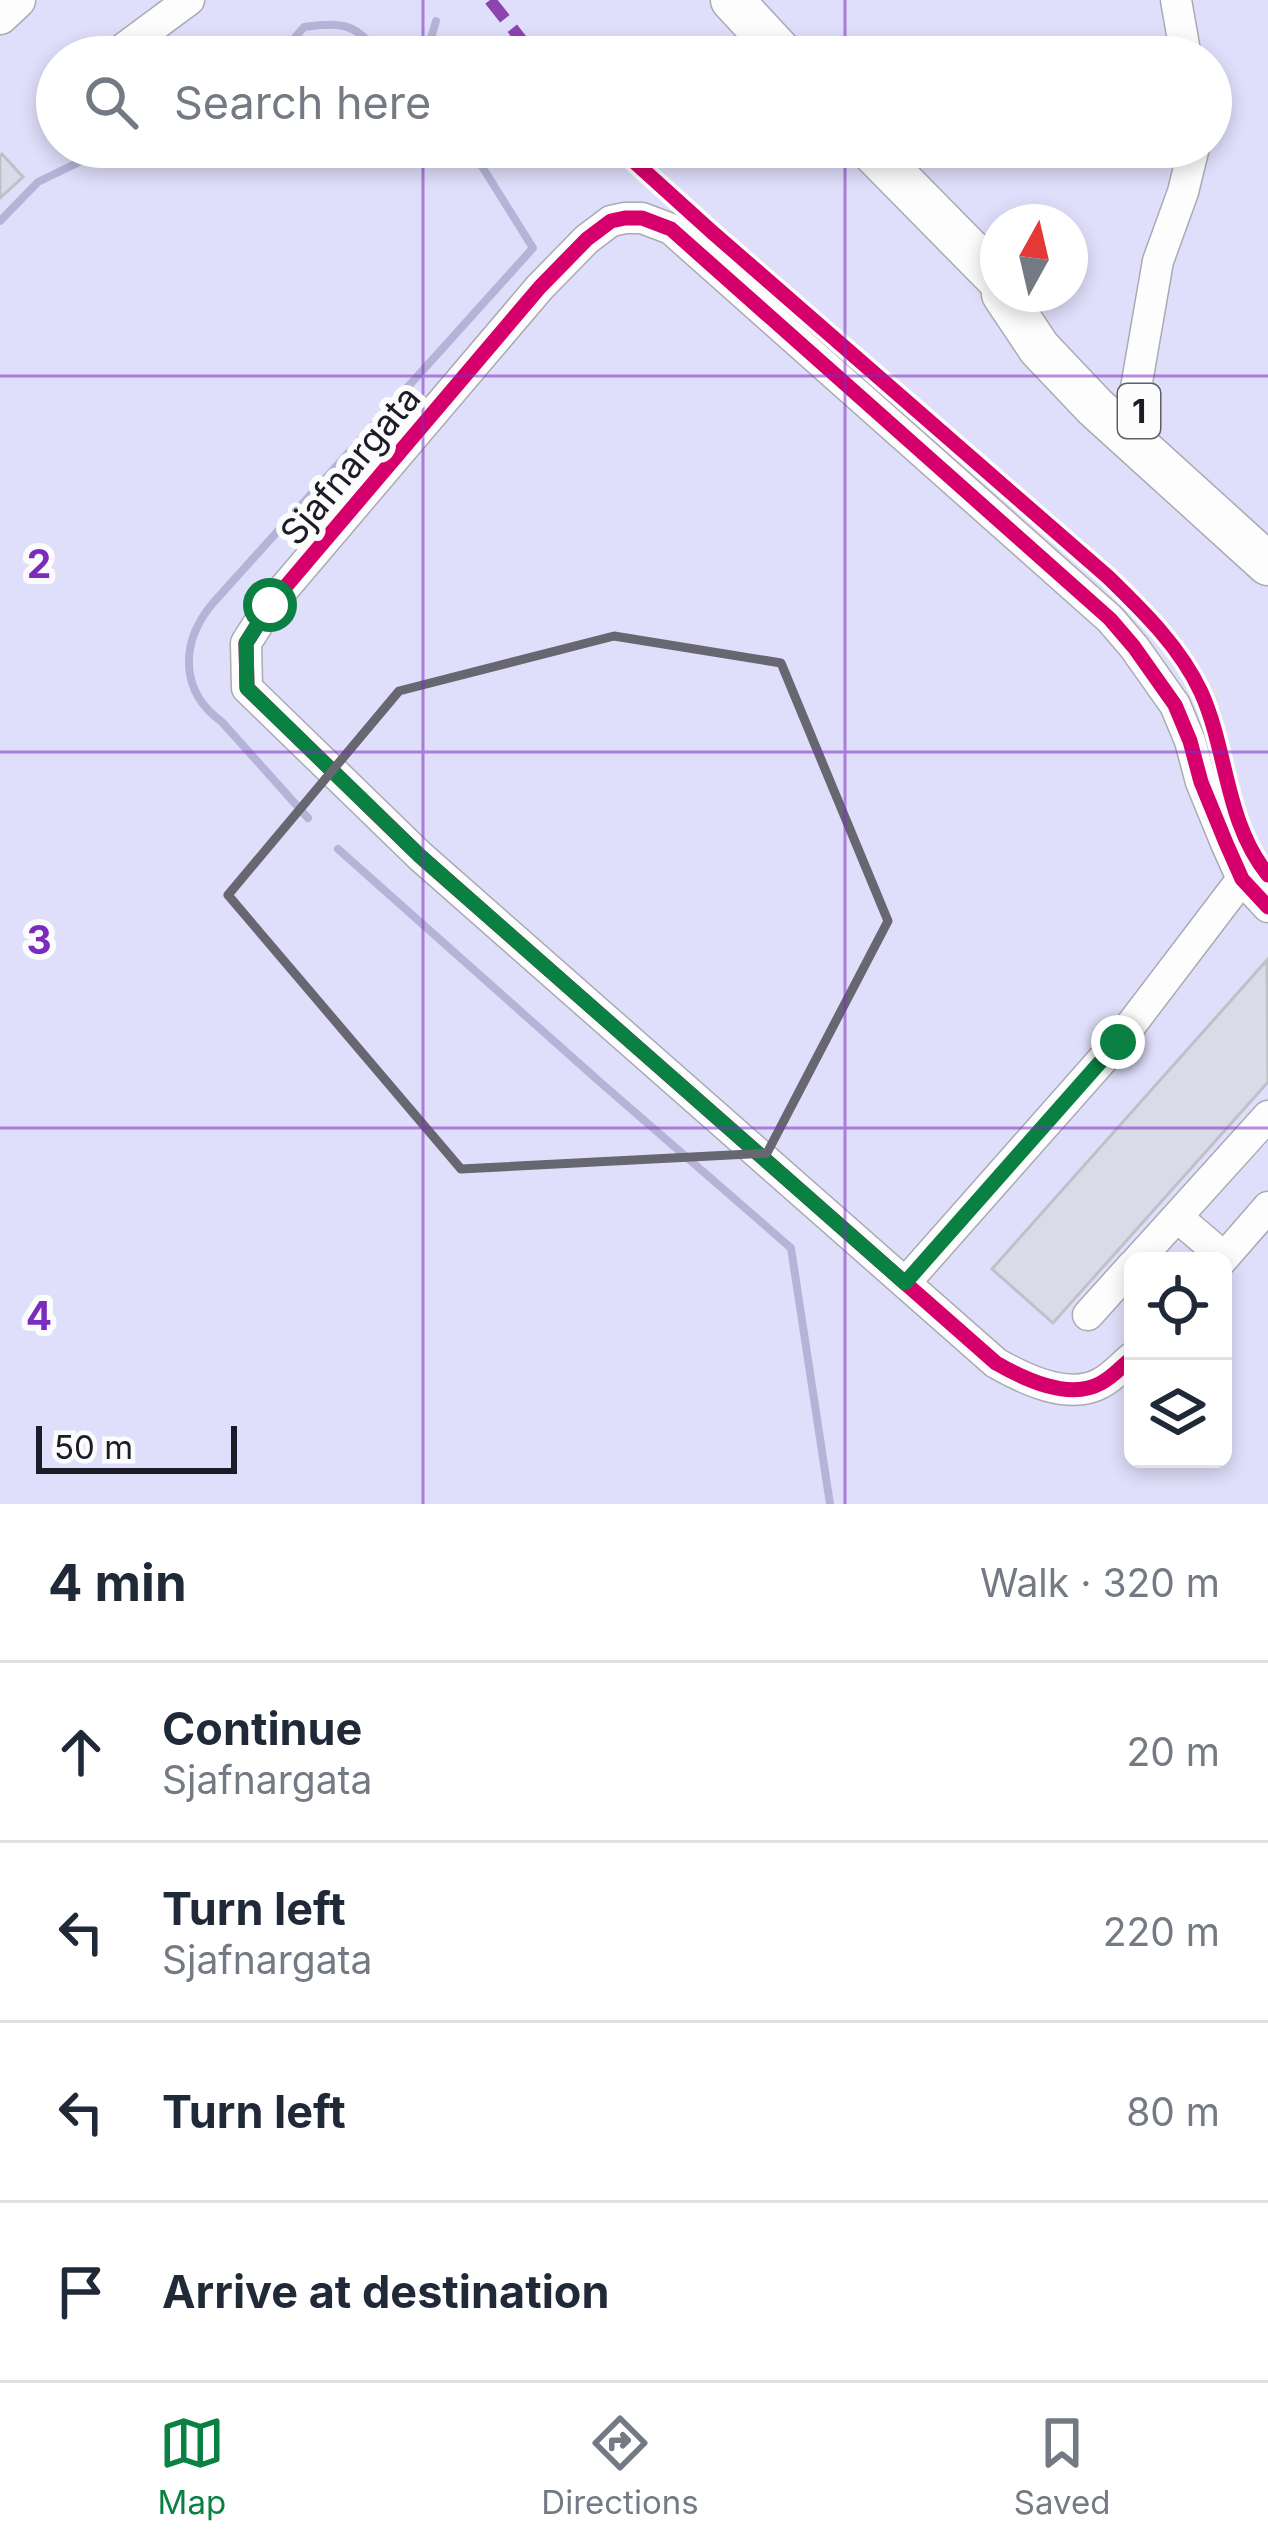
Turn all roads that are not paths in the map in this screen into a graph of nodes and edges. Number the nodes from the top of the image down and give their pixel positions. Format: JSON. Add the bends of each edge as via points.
{"nodes":[{"id":1,"x":17,"y":0,"type":"edge"},
{"id":2,"x":189,"y":0,"type":"edge"},
{"id":3,"x":732,"y":0,"type":"edge"},
{"id":4,"x":1176,"y":0,"type":"edge"},
{"id":5,"x":0,"y":16,"type":"edge"},
{"id":6,"x":140,"y":36,"type":"edge"},
{"id":7,"x":765,"y":36,"type":"edge"},
{"id":8,"x":1182,"y":36,"type":"edge"},
{"id":9,"x":888,"y":168,"type":"edge"},
{"id":10,"x":1189,"y":168,"type":"edge"},
{"id":11,"x":980,"y":263,"type":"edge"},
{"id":12,"x":1018,"y":312,"type":"edge"},
{"id":13,"x":1031,"y":312,"type":"edge"},
{"id":14,"x":1132,"y":405,"type":"junction"},
{"id":15,"x":1268,"y":525,"type":"edge"},
{"id":16,"x":1268,"y":564,"type":"edge"},
{"id":17,"x":1242,"y":879,"type":"junction"},
{"id":18,"x":1268,"y":907,"type":"edge"},
{"id":19,"x":1268,"y":1116,"type":"edge"},
{"id":20,"x":1268,"y":1207,"type":"edge"},
{"id":21,"x":1177,"y":1217,"type":"junction"},
{"id":22,"x":1150,"y":1252,"type":"edge"},
{"id":23,"x":1214,"y":1252,"type":"edge"},
{"id":24,"x":1228,"y":1252,"type":"edge"},
{"id":25,"x":905,"y":1283,"type":"junction"},
{"id":26,"x":1124,"y":1284,"type":"edge"},
{"id":27,"x":1088,"y":1315,"type":"dead end"},
{"id":28,"x":1129,"y":1360,"type":"edge"}],
"edges":[{"from":1,"to":5,"type":"main road"},
{"from":2,"to":6,"type":"street"},
{"from":3,"to":7,"type":"highway"},
{"from":4,"to":8,"type":"street"},
{"from":9,"to":11,"type":"highway","number":"1"},
{"from":10,"to":14,"type":"street","via":[[1158,261]]},
{"from":12,"to":16,"type":"highway","via":[[1095,407]]},
{"from":13,"to":14,"type":"highway","number":"1"},
{"from":14,"to":15,"type":"highway","number":"1"},
{"from":17,"to":18,"type":"street","name":"Sjafnargata"},
{"from":17,"to":25,"type":"street","via":[[1118,1042]]},
{"from":17,"to":25,"type":"street","name":"Sjafnargata","via":[[1175,705],[1110,619],[729,278],[671,229],[642,218],[611,221],[540,286],[270,605],[246,643],[247,688],[420,856]]},
{"from":19,"to":21,"type":"street"},
{"from":20,"to":24,"type":"street"},
{"from":21,"to":22,"type":"street"},
{"from":21,"to":23,"type":"street"},
{"from":25,"to":28,"type":"street","name":"Sjafnargata","via":[[1025,1380],[1062,1389],[1099,1385]]},
{"from":26,"to":27,"type":"street"}]}
